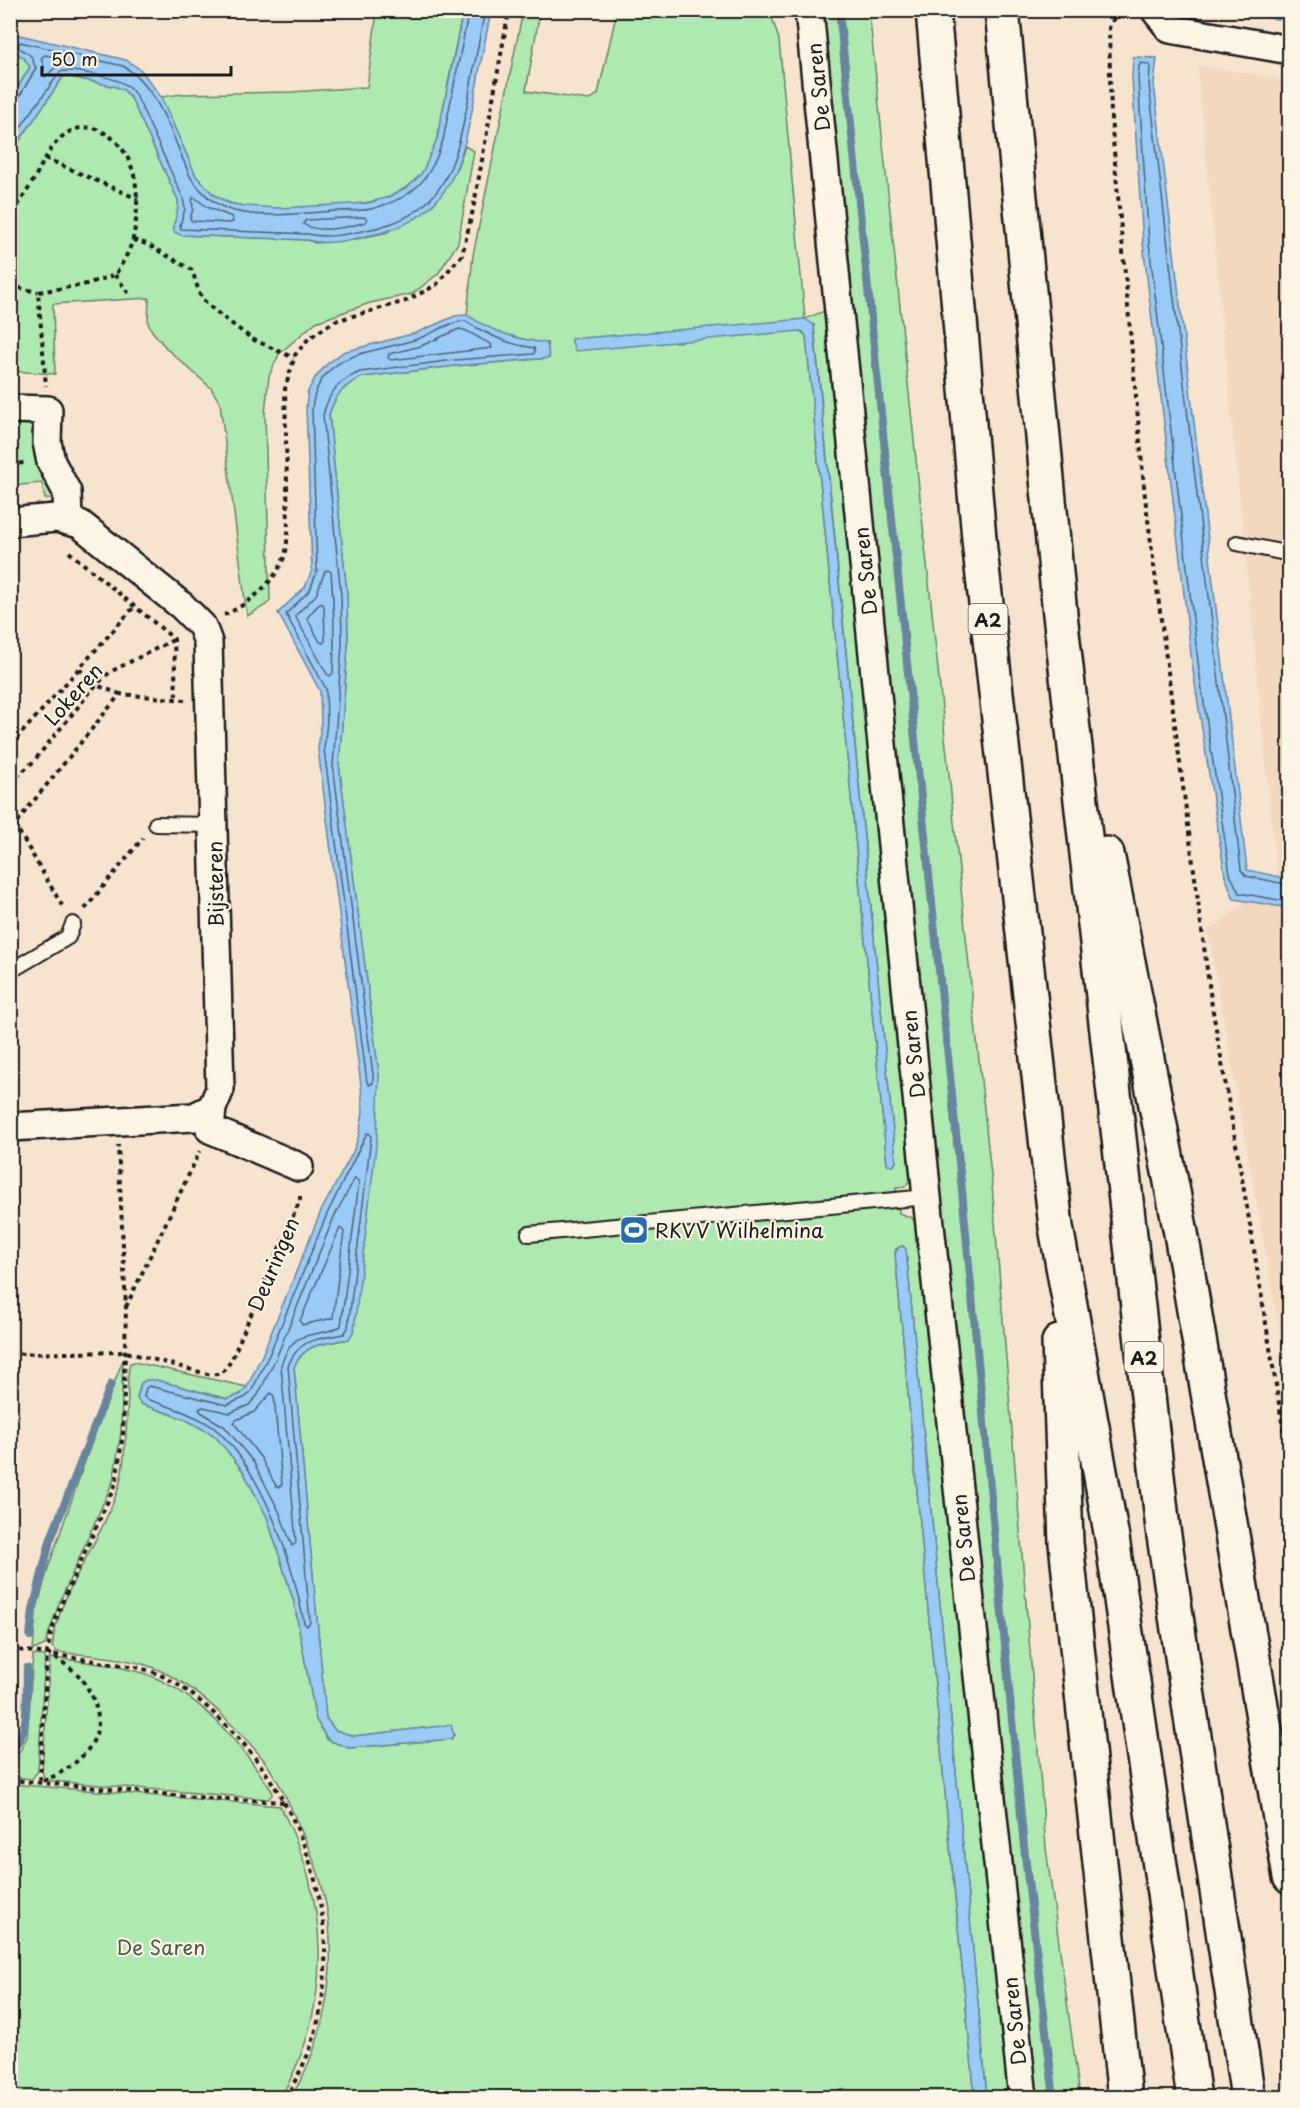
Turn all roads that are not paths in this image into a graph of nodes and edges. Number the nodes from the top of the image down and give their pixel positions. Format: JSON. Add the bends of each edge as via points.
{"nodes":[{"id":1,"x":809,"y":10,"type":"edge"},
{"id":2,"x":933,"y":10,"type":"edge"},
{"id":3,"x":1002,"y":10,"type":"edge"},
{"id":4,"x":1155,"y":10,"type":"edge"},
{"id":5,"x":1290,"y":50,"type":"edge"},
{"id":6,"x":10,"y":409,"type":"edge"},
{"id":7,"x":68,"y":520,"type":"junction"},
{"id":8,"x":10,"y":522,"type":"edge"},
{"id":9,"x":1237,"y":543,"type":"dead end"},
{"id":10,"x":1290,"y":555,"type":"edge"},
{"id":11,"x":1060,"y":614,"type":"junction"},
{"id":12,"x":156,"y":824,"type":"road end"},
{"id":13,"x":213,"y":825,"type":"junction"},
{"id":14,"x":73,"y":924,"type":"road end"},
{"id":15,"x":10,"y":971,"type":"edge"},
{"id":16,"x":211,"y":1119,"type":"junction"},
{"id":17,"x":10,"y":1127,"type":"edge"},
{"id":18,"x":299,"y":1167,"type":"road end"},
{"id":19,"x":927,"y":1197,"type":"junction"},
{"id":20,"x":1056,"y":1227,"type":"junction"},
{"id":21,"x":529,"y":1234,"type":"dead end"},
{"id":22,"x":1290,"y":1877,"type":"edge"},
{"id":23,"x":1023,"y":2097,"type":"edge"},
{"id":24,"x":1125,"y":2097,"type":"edge"},
{"id":25,"x":1194,"y":2097,"type":"edge"},
{"id":26,"x":1248,"y":2097,"type":"edge"}],
"edges":[{"from":1,"to":19,"type":"street","name":"De Saren"},
{"from":2,"to":20,"type":"highway","number":"A2","via":[[980,550]]},
{"from":3,"to":11,"type":"highway","number":"A2"},
{"from":4,"to":5,"type":"street","via":[[1170,29]]},
{"from":6,"to":7,"type":"street","via":[[48,410],[47,442],[51,462],[67,492]]},
{"from":7,"to":8,"type":"street"},
{"from":7,"to":13,"type":"street","name":"Bijsteren","via":[[80,524],[202,626],[208,642]]},
{"from":9,"to":10,"type":"lane"},
{"from":11,"to":22,"type":"highway","number":"A2","via":[[1181,1233]]},
{"from":11,"to":26,"type":"highway","number":"A2","via":[[1163,1529]]},
{"from":12,"to":13,"type":"lane"},
{"from":13,"to":16,"type":"street","name":"Bijsteren","via":[[220,1089]]},
{"from":14,"to":15,"type":"lane","via":[[68,937]]},
{"from":16,"to":17,"type":"street"},
{"from":16,"to":18,"type":"street"},
{"from":19,"to":21,"type":"lane"},
{"from":19,"to":23,"type":"street","name":"De Saren"},
{"from":20,"to":24,"type":"highway","number":"A2","via":[[1066,1543]]},
{"from":20,"to":25,"type":"highway","number":"A2","via":[[1112,1538]]}]}
